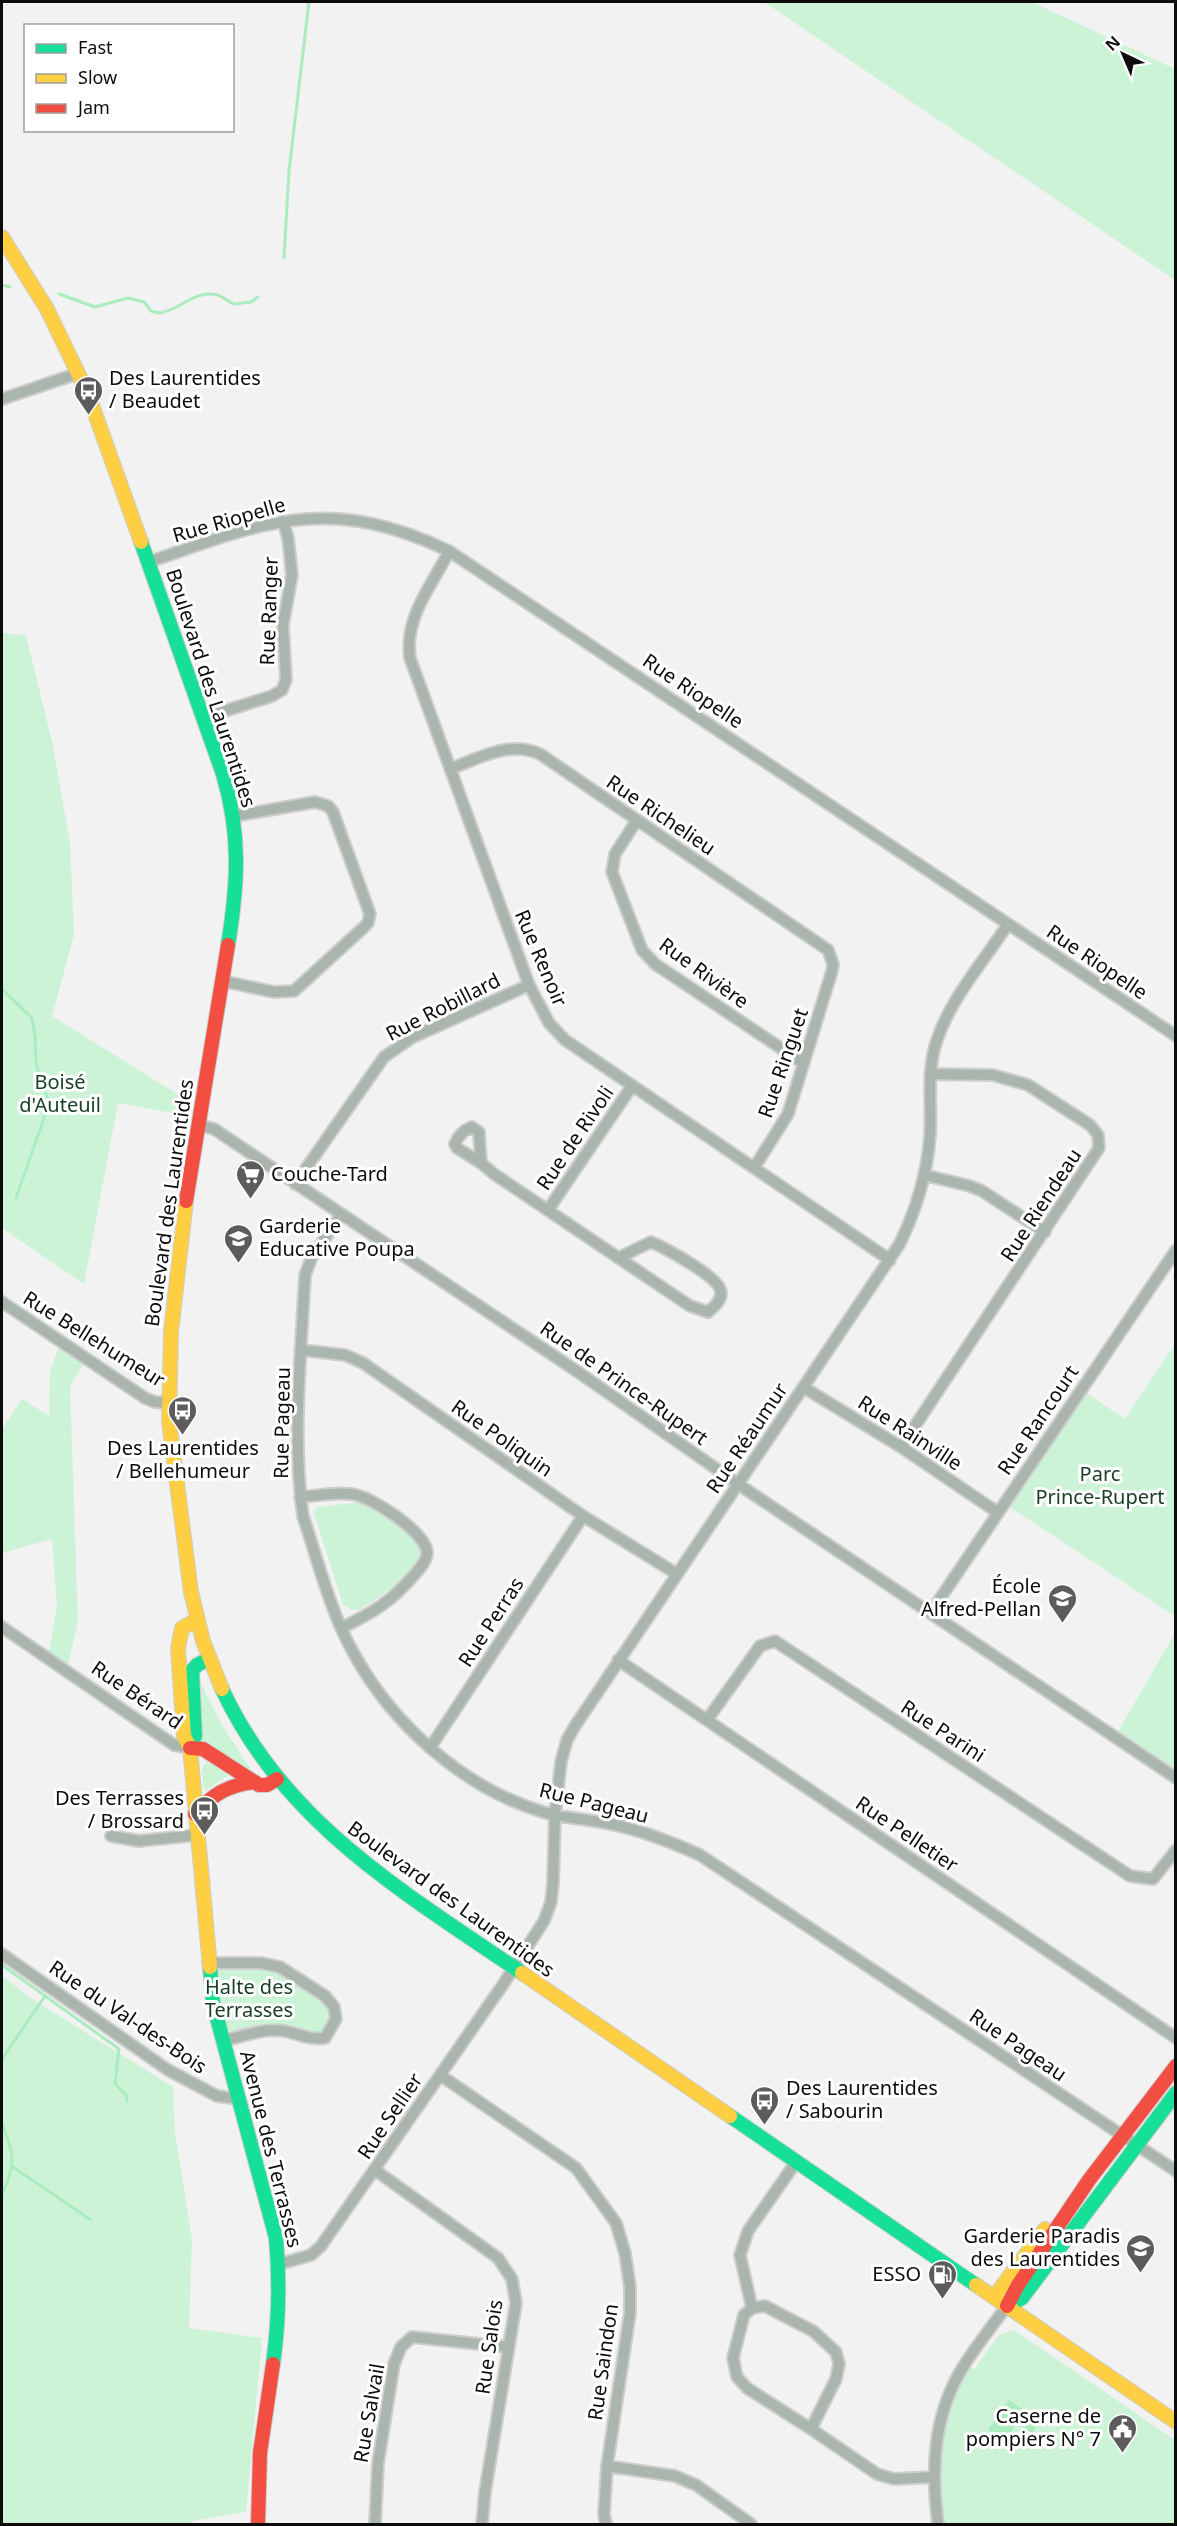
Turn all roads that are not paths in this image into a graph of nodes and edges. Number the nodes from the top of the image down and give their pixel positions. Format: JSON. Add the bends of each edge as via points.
{"nodes":[{"id":1,"x":2,"y":237,"type":"edge"},
{"id":2,"x":80,"y":373,"type":"junction"},
{"id":3,"x":2,"y":399,"type":"edge"},
{"id":4,"x":283,"y":521,"type":"junction"},
{"id":5,"x":449,"y":551,"type":"junction"},
{"id":6,"x":149,"y":562,"type":"junction"},
{"id":7,"x":203,"y":718,"type":"junction"},
{"id":8,"x":450,"y":769,"type":"junction"},
{"id":9,"x":234,"y":816,"type":"junction"},
{"id":10,"x":637,"y":820,"type":"junction"},
{"id":11,"x":1008,"y":924,"type":"junction"},
{"id":12,"x":833,"y":964,"type":"joint"},
{"id":13,"x":222,"y":981,"type":"junction"},
{"id":14,"x":529,"y":985,"type":"junction"},
{"id":15,"x":1176,"y":1036,"type":"edge"},
{"id":16,"x":803,"y":1063,"type":"junction"},
{"id":17,"x":930,"y":1074,"type":"junction"},
{"id":18,"x":632,"y":1086,"type":"junction"},
{"id":19,"x":198,"y":1125,"type":"junction"},
{"id":20,"x":481,"y":1162,"type":"dead end"},
{"id":21,"x":754,"y":1168,"type":"junction"},
{"id":22,"x":924,"y":1175,"type":"junction"},
{"id":23,"x":295,"y":1184,"type":"junction"},
{"id":24,"x":548,"y":1210,"type":"junction"},
{"id":25,"x":341,"y":1215,"type":"junction"},
{"id":26,"x":1045,"y":1233,"type":"junction"},
{"id":27,"x":1176,"y":1250,"type":"edge"},
{"id":28,"x":618,"y":1258,"type":"junction"},
{"id":29,"x":890,"y":1260,"type":"junction"},
{"id":30,"x":2,"y":1302,"type":"edge"},
{"id":31,"x":301,"y":1350,"type":"junction"},
{"id":32,"x":803,"y":1387,"type":"junction"},
{"id":33,"x":169,"y":1403,"type":"junction"},
{"id":34,"x":901,"y":1447,"type":"junction"},
{"id":35,"x":738,"y":1484,"type":"junction"},
{"id":36,"x":300,"y":1497,"type":"junction"},
{"id":37,"x":997,"y":1512,"type":"junction"},
{"id":38,"x":583,"y":1516,"type":"junction"},
{"id":39,"x":677,"y":1574,"type":"junction"},
{"id":40,"x":931,"y":1612,"type":"junction"},
{"id":41,"x":197,"y":1620,"type":"junction"},
{"id":42,"x":2,"y":1627,"type":"edge"},
{"id":43,"x":341,"y":1628,"type":"junction"},
{"id":44,"x":209,"y":1659,"type":"junction"},
{"id":45,"x":618,"y":1660,"type":"junction"},
{"id":46,"x":707,"y":1720,"type":"junction"},
{"id":47,"x":190,"y":1748,"type":"junction"},
{"id":48,"x":430,"y":1748,"type":"junction"},
{"id":49,"x":1176,"y":1778,"type":"edge"},
{"id":50,"x":277,"y":1779,"type":"junction"},
{"id":51,"x":255,"y":1782,"type":"junction"},
{"id":52,"x":195,"y":1814,"type":"junction"},
{"id":53,"x":555,"y":1814,"type":"junction"},
{"id":54,"x":197,"y":1835,"type":"junction"},
{"id":55,"x":111,"y":1836,"type":"dead end"},
{"id":56,"x":1176,"y":1850,"type":"edge"},
{"id":57,"x":2,"y":1953,"type":"edge"},
{"id":58,"x":208,"y":1963,"type":"junction"},
{"id":59,"x":514,"y":1969,"type":"junction"},
{"id":60,"x":1176,"y":2038,"type":"edge"},
{"id":61,"x":223,"y":2041,"type":"junction"},
{"id":62,"x":1176,"y":2066,"type":"edge"},
{"id":63,"x":440,"y":2075,"type":"junction"},
{"id":64,"x":1176,"y":2093,"type":"edge"},
{"id":65,"x":240,"y":2099,"type":"junction"},
{"id":66,"x":1122,"y":2135,"type":"junction"},
{"id":67,"x":1136,"y":2144,"type":"junction"},
{"id":68,"x":796,"y":2162,"type":"junction"},
{"id":69,"x":375,"y":2170,"type":"junction"},
{"id":70,"x":1176,"y":2171,"type":"edge"},
{"id":71,"x":1081,"y":2189,"type":"junction"},
{"id":72,"x":280,"y":2264,"type":"junction"},
{"id":73,"x":994,"y":2297,"type":"junction"},
{"id":74,"x":1007,"y":2306,"type":"junction"},
{"id":75,"x":752,"y":2308,"type":"junction"},
{"id":76,"x":508,"y":2347,"type":"junction"},
{"id":77,"x":1176,"y":2422,"type":"edge"},
{"id":78,"x":811,"y":2429,"type":"junction"},
{"id":79,"x":607,"y":2466,"type":"junction"},
{"id":80,"x":934,"y":2477,"type":"junction"},
{"id":81,"x":258,"y":2524,"type":"edge"},
{"id":82,"x":375,"y":2524,"type":"edge"},
{"id":83,"x":482,"y":2524,"type":"edge"},
{"id":84,"x":606,"y":2524,"type":"edge"},
{"id":85,"x":751,"y":2524,"type":"edge"},
{"id":86,"x":938,"y":2524,"type":"edge"}],
"edges":[{"from":1,"to":2,"type":"street","name":"Boulevard des Laurentides","via":[[44,303]]},
{"from":2,"to":3,"type":"street"},
{"from":2,"to":6,"type":"street","name":"Boulevard des Laurentides"},
{"from":4,"to":5,"type":"street","name":"Rue Riopelle","via":[[318,517],[353,520],[409,533]]},
{"from":4,"to":6,"type":"street","name":"Rue Riopelle","via":[[253,527]]},
{"from":4,"to":7,"type":"street","name":"Rue Ranger","via":[[292,575],[283,625],[286,680],[282,690]]},
{"from":5,"to":8,"type":"street","name":"Rue Renoir","via":[[414,616],[408,645]]},
{"from":5,"to":11,"type":"street","name":"Rue Riopelle"},
{"from":6,"to":7,"type":"street","name":"Boulevard des Laurentides"},
{"from":7,"to":9,"type":"street","name":"Boulevard des Laurentides"},
{"from":8,"to":10,"type":"street","name":"Rue Richelieu","via":[[507,749],[528,749]]},
{"from":8,"to":14,"type":"street","name":"Rue Renoir"},
{"from":9,"to":13,"type":"street","name":"Boulevard des Laurentides","via":[[237,881]]},
{"from":9,"to":13,"type":"street","via":[[315,802],[328,806],[370,914],[362,929],[294,991],[274,992]]},
{"from":10,"to":12,"type":"street","name":"Rue Richelieu","via":[[822,944]]},
{"from":10,"to":16,"type":"street","name":"Rue Rivière","via":[[615,854],[612,872],[642,950],[655,964]]},
{"from":11,"to":15,"type":"street","name":"Rue Riopelle"},
{"from":11,"to":17,"type":"street","name":"Rue Réaumur","via":[[946,1020]]},
{"from":12,"to":16,"type":"street","name":"Rue Ringuet"},
{"from":13,"to":19,"type":"street","name":"Boulevard des Laurentides"},
{"from":14,"to":18,"type":"street","name":"Rue Renoir","via":[[555,1031]]},
{"from":14,"to":23,"type":"street","name":"Rue Robillard","via":[[413,1037],[384,1057]]},
{"from":16,"to":21,"type":"street","name":"Rue Ringuet","via":[[784,1123]]},
{"from":17,"to":22,"type":"street","name":"Rue Réaumur","via":[[930,1135]]},
{"from":17,"to":26,"type":"street","name":"Rue Riendeau","via":[[993,1075],[1017,1080],[1039,1090],[1090,1125],[1098,1135],[1099,1148],[1094,1160]]},
{"from":18,"to":21,"type":"street","name":"Rue Renoir"},
{"from":18,"to":24,"type":"street","name":"Rue de Rivoli"},
{"from":19,"to":23,"type":"street","name":"Rue de Prince-Rupert","via":[[214,1129]]},
{"from":19,"to":33,"type":"street","name":"Boulevard des Laurentides","via":[[174,1288]]},
{"from":20,"to":24,"type":"street"},
{"from":21,"to":29,"type":"street","name":"Rue Renoir"},
{"from":22,"to":26,"type":"street","via":[[982,1191]]},
{"from":22,"to":29,"type":"street","name":"Rue Réaumur","via":[[905,1233]]},
{"from":23,"to":25,"type":"street","name":"Rue de Prince-Rupert"},
{"from":24,"to":28,"type":"street"},
{"from":25,"to":31,"type":"street","name":"Rue Pageau","via":[[312,1257],[305,1275]]},
{"from":25,"to":35,"type":"street","name":"Rue de Prince-Rupert"},
{"from":26,"to":34,"type":"street","name":"Rue Riendeau"},
{"from":27,"to":37,"type":"street","name":"Rue Rancourt"},
{"from":28,"to":28,"type":"street","via":[[701,1312],[708,1312],[721,1298],[715,1282],[672,1251],[651,1242]]},
{"from":29,"to":32,"type":"street","name":"Rue Réaumur"},
{"from":30,"to":33,"type":"street","name":"Rue Bellehumeur","via":[[145,1398]]},
{"from":31,"to":36,"type":"street","name":"Rue Pageau"},
{"from":31,"to":38,"type":"street","name":"Rue Poliquin","via":[[345,1355],[363,1363]]},
{"from":32,"to":34,"type":"street","name":"Rue Rainville"},
{"from":32,"to":35,"type":"street","name":"Rue Réaumur"},
{"from":33,"to":41,"type":"street","name":"Boulevard des Laurentides","via":[[181,1520]]},
{"from":34,"to":37,"type":"street","name":"Rue Rainville"},
{"from":35,"to":39,"type":"street","name":"Rue Réaumur"},
{"from":35,"to":40,"type":"street","name":"Rue de Prince-Rupert"},
{"from":36,"to":43,"type":"street","name":"Rue Pageau"},
{"from":36,"to":43,"type":"street","via":[[353,1494],[376,1504],[417,1533],[425,1544],[425,1561],[404,1586],[374,1612]]},
{"from":37,"to":40,"type":"street","name":"Rue Rancourt"},
{"from":38,"to":39,"type":"street","name":"Rue Poliquin"},
{"from":38,"to":48,"type":"street","name":"Rue Perras"},
{"from":39,"to":45,"type":"street","name":"Rue Réaumur"},
{"from":40,"to":49,"type":"street","name":"Rue de Prince-Rupert"},
{"from":41,"to":44,"type":"street","name":"Boulevard des Laurentides"},
{"from":41,"to":47,"type":"street","name":"Avenue des Terrasses","via":[[182,1628],[178,1642],[184,1737]]},
{"from":42,"to":47,"type":"street","name":"Rue Bérard","via":[[174,1745]]},
{"from":43,"to":48,"type":"street","name":"Rue Pageau","via":[[381,1696]]},
{"from":44,"to":47,"type":"street","name":"Avenue des Terrasses","via":[[192,1671],[195,1736]]},
{"from":44,"to":50,"type":"street","name":"Boulevard des Laurentides","via":[[238,1721]]},
{"from":45,"to":46,"type":"street","name":"Rue Pelletier"},
{"from":45,"to":53,"type":"street","name":"Rue Réaumur","via":[[567,1740]]},
{"from":46,"to":56,"type":"street","name":"Rue Parini","via":[[760,1646],[775,1641],[1130,1876],[1153,1880]]},
{"from":46,"to":60,"type":"street","name":"Rue Pelletier"},
{"from":47,"to":51,"type":"street","name":"Rue Bérard","via":[[203,1749]]},
{"from":47,"to":52,"type":"street","name":"Avenue des Terrasses"},
{"from":48,"to":53,"type":"street","name":"Rue Pageau","via":[[473,1780],[513,1800]]},
{"from":50,"to":51,"type":"street","via":[[264,1786]]},
{"from":50,"to":59,"type":"street","name":"Boulevard des Laurentides","via":[[312,1819],[372,1870]]},
{"from":51,"to":52,"type":"street","via":[[220,1789]]},
{"from":52,"to":54,"type":"street","name":"Avenue des Terrasses"},
{"from":53,"to":59,"type":"street","name":"Rue Réaumur","via":[[551,1902]]},
{"from":53,"to":66,"type":"street","name":"Rue Pageau","via":[[663,1838],[700,1855]]},
{"from":54,"to":55,"type":"street","via":[[139,1841]]},
{"from":54,"to":58,"type":"street","name":"Avenue des Terrasses"},
{"from":57,"to":65,"type":"street","name":"Rue du Val-des-Bois","via":[[168,2070],[217,2096]]},
{"from":58,"to":61,"type":"street","name":"Avenue des Terrasses"},
{"from":58,"to":61,"type":"street","via":[[261,1963],[280,1968],[325,1996],[334,2007],[336,2019],[325,2038],[312,2040],[284,2031],[267,2031]]},
{"from":59,"to":63,"type":"street","name":"Rue Sellier"},
{"from":59,"to":68,"type":"street","name":"Boulevard des Laurentides"},
{"from":61,"to":65,"type":"street","name":"Avenue des Terrasses"},
{"from":62,"to":66,"type":"street"},
{"from":63,"to":69,"type":"street","name":"Rue Sellier"},
{"from":63,"to":79,"type":"street","name":"Rue Saindon","via":[[576,2168],[616,2223],[625,2253],[630,2313]]},
{"from":64,"to":67,"type":"street"},
{"from":65,"to":72,"type":"street","name":"Avenue des Terrasses"},
{"from":66,"to":67,"type":"street","name":"Rue Pageau"},
{"from":66,"to":71,"type":"street"},
{"from":67,"to":70,"type":"street","name":"Rue Pageau"},
{"from":67,"to":74,"type":"street","via":[[1022,2298]]},
{"from":68,"to":73,"type":"street","name":"Boulevard des Laurentides"},
{"from":68,"to":75,"type":"street","via":[[748,2231],[740,2255]]},
{"from":69,"to":72,"type":"street","name":"Rue Sellier","via":[[321,2246],[311,2254]]},
{"from":69,"to":76,"type":"street","name":"Rue Salois","via":[[498,2258],[512,2280],[516,2303]]},
{"from":71,"to":73,"type":"street","via":[[1058,2212]]},
{"from":71,"to":74,"type":"street","via":[[1011,2292]]},
{"from":72,"to":81,"type":"street","name":"Avenue des Terrasses","via":[[278,2340],[266,2421]]},
{"from":73,"to":74,"type":"street","name":"Boulevard des Laurentides"},
{"from":74,"to":77,"type":"street","name":"Boulevard des Laurentides"},
{"from":74,"to":80,"type":"street","via":[[962,2368],[946,2404],[937,2433]]},
{"from":75,"to":78,"type":"street","via":[[744,2315],[734,2358],[737,2377],[747,2388]]},
{"from":75,"to":78,"type":"street","via":[[765,2306],[805,2326],[836,2352],[836,2379]]},
{"from":76,"to":82,"type":"street","name":"Rue Salvail","via":[[412,2337],[401,2347],[394,2364],[378,2463]]},
{"from":76,"to":83,"type":"street","name":"Rue Salois"},
{"from":78,"to":80,"type":"street","via":[[877,2474],[894,2479]]},
{"from":79,"to":84,"type":"street","name":"Rue Saindon"},
{"from":79,"to":85,"type":"street","via":[[675,2476],[696,2485]]},
{"from":80,"to":86,"type":"street"}]}
